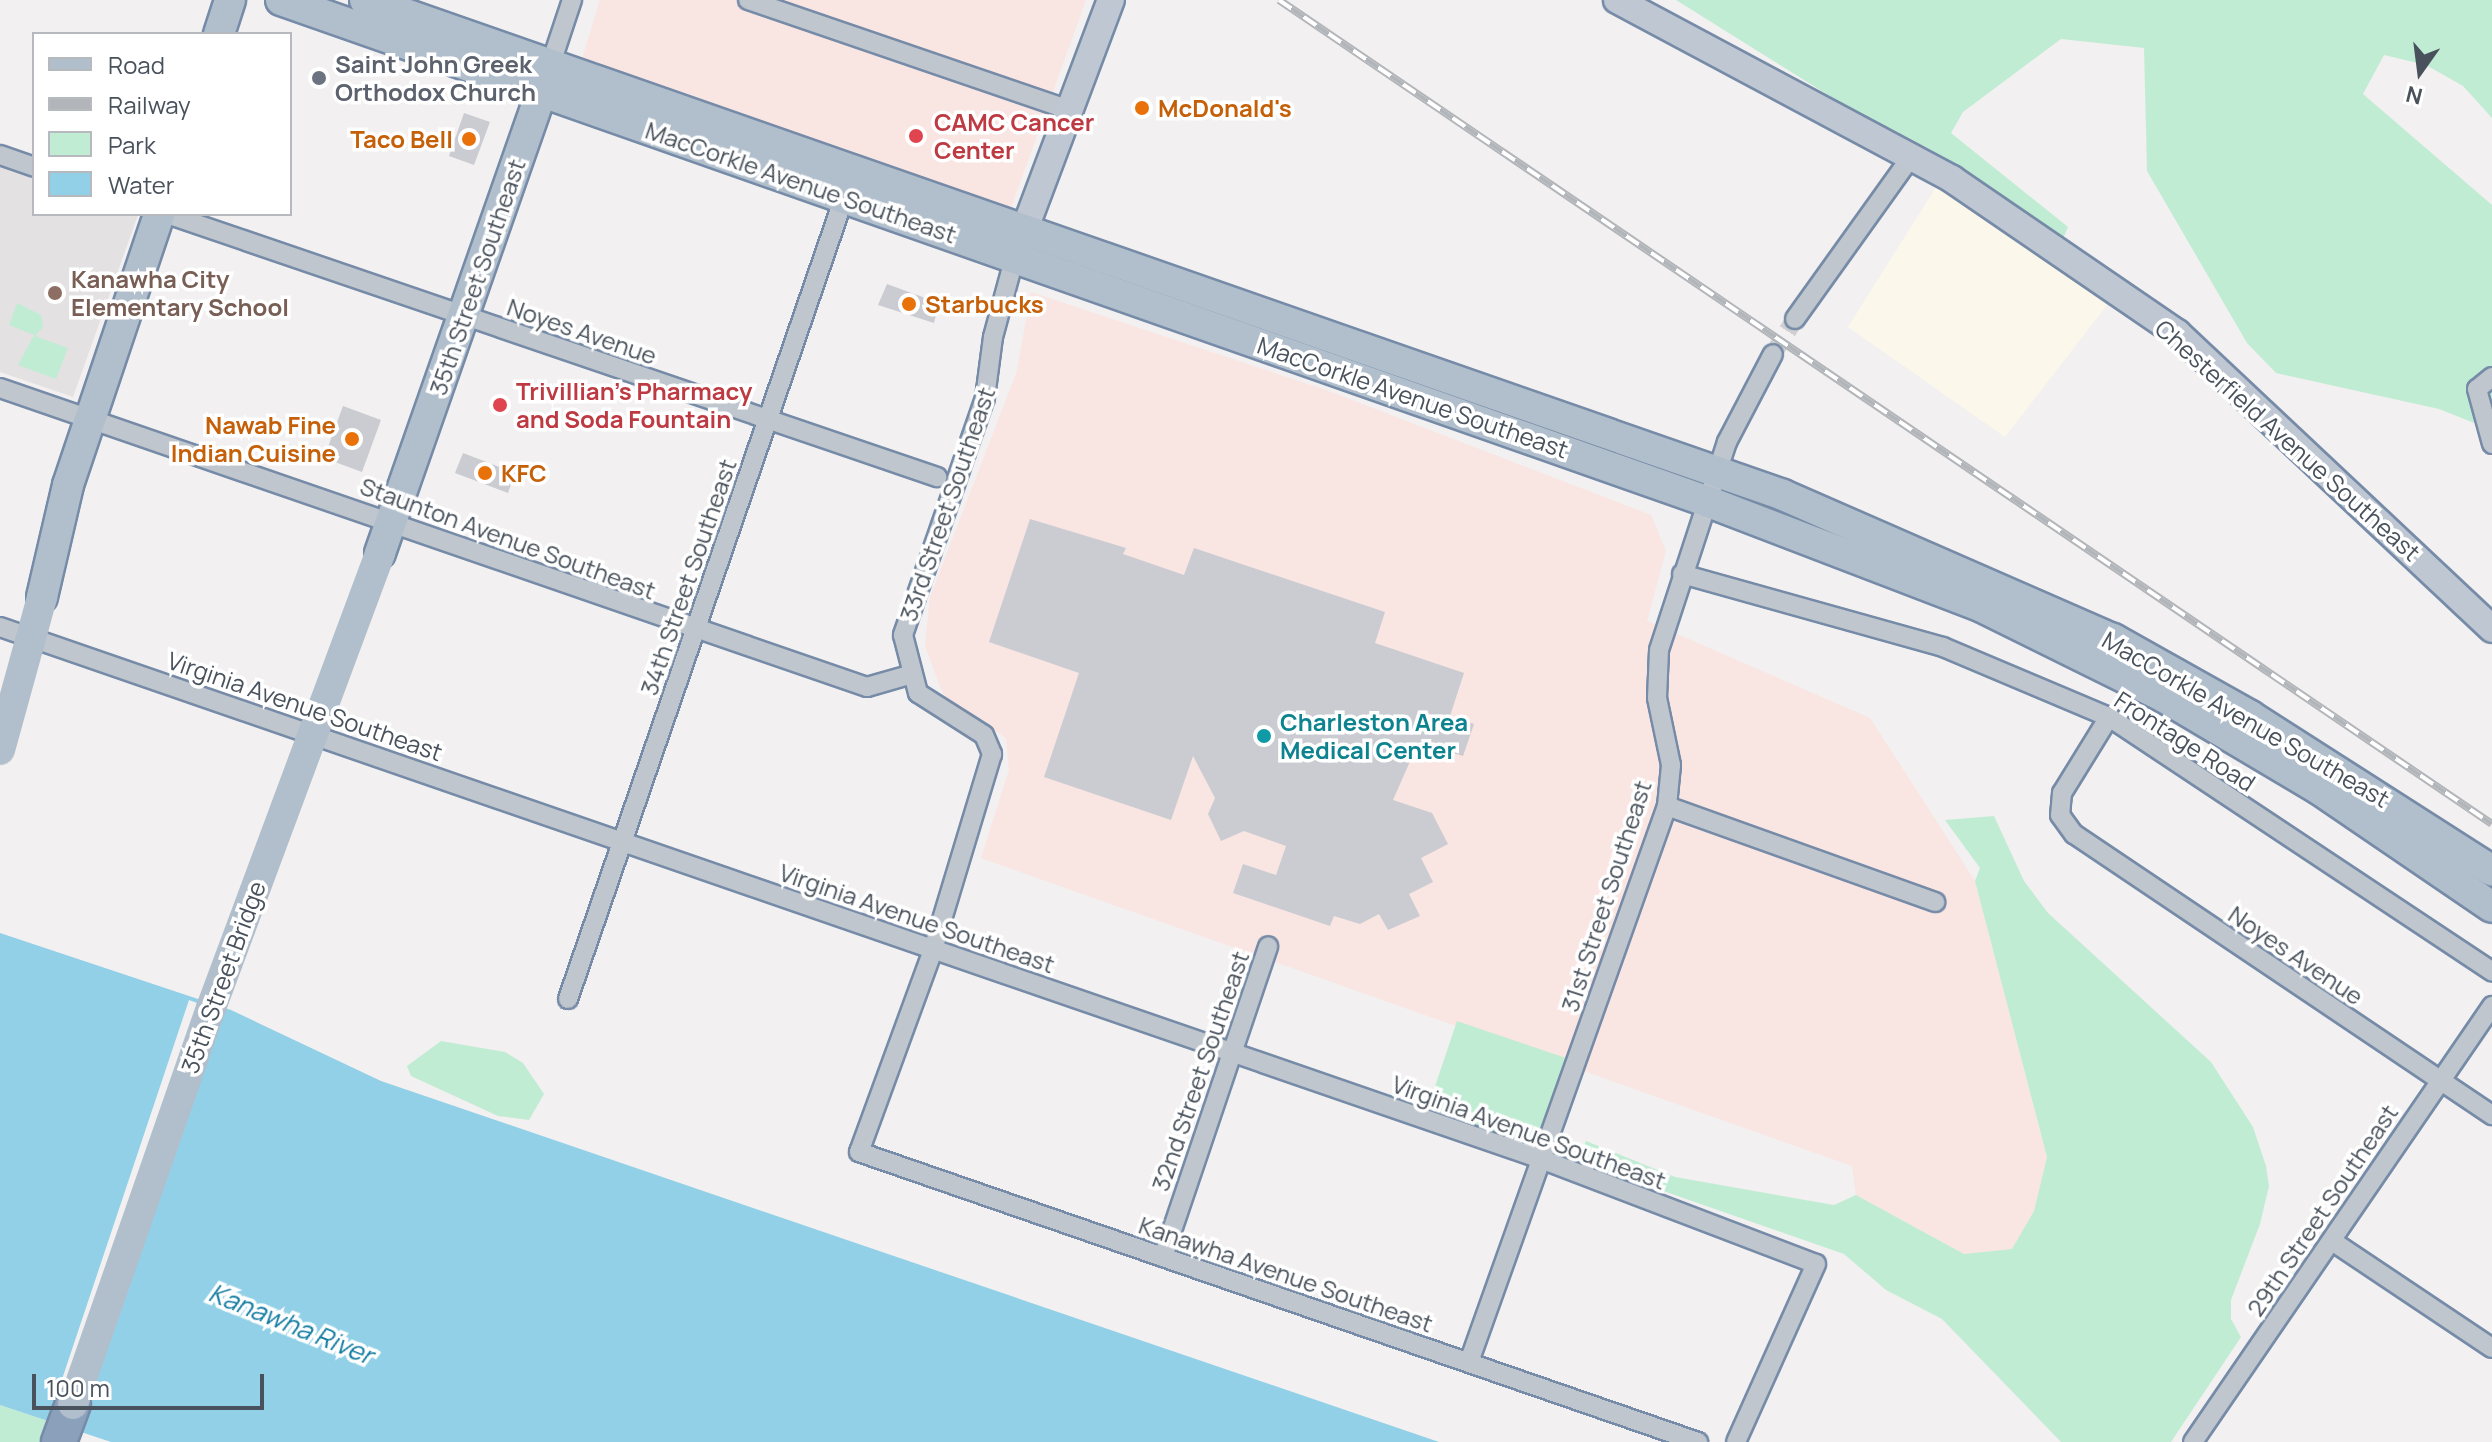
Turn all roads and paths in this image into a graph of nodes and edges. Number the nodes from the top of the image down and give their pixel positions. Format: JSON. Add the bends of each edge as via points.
{"nodes":[{"id":1,"x":203,"y":0,"type":"edge"},
{"id":2,"x":230,"y":0,"type":"edge"},
{"id":3,"x":281,"y":0,"type":"edge"},
{"id":4,"x":365,"y":0,"type":"edge"},
{"id":5,"x":748,"y":0,"type":"edge"},
{"id":6,"x":1111,"y":0,"type":"edge"},
{"id":7,"x":1617,"y":0,"type":"edge"},
{"id":8,"x":573,"y":2,"type":"edge"},
{"id":9,"x":211,"y":32,"type":"edge"},
{"id":10,"x":220,"y":32,"type":"edge"},
{"id":11,"x":546,"y":80,"type":"junction"},
{"id":12,"x":1067,"y":109,"type":"junction"},
{"id":13,"x":0,"y":155,"type":"edge"},
{"id":14,"x":1911,"y":157,"type":"junction"},
{"id":15,"x":32,"y":166,"type":"edge"},
{"id":16,"x":849,"y":183,"type":"junction"},
{"id":17,"x":158,"y":216,"type":"edge"},
{"id":18,"x":173,"y":216,"type":"edge"},
{"id":19,"x":1019,"y":243,"type":"junction"},
{"id":20,"x":463,"y":316,"type":"junction"},
{"id":21,"x":1795,"y":319,"type":"tunnel mouth"},
{"id":22,"x":1773,"y":354,"type":"tunnel mouth"},
{"id":23,"x":2492,"y":377,"type":"edge"},
{"id":24,"x":0,"y":388,"type":"edge"},
{"id":25,"x":768,"y":419,"type":"junction"},
{"id":26,"x":92,"y":421,"type":"junction"},
{"id":27,"x":2492,"y":444,"type":"edge"},
{"id":28,"x":1719,"y":471,"type":"junction"},
{"id":29,"x":937,"y":477,"type":"dead end"},
{"id":30,"x":1709,"y":502,"type":"junction"},
{"id":31,"x":391,"y":521,"type":"junction"},
{"id":32,"x":380,"y":553,"type":"joint"},
{"id":33,"x":1682,"y":574,"type":"junction"},
{"id":34,"x":0,"y":627,"type":"edge"},
{"id":35,"x":2492,"y":629,"type":"edge"},
{"id":36,"x":695,"y":631,"type":"junction"},
{"id":37,"x":909,"y":675,"type":"junction"},
{"id":38,"x":2109,"y":717,"type":"junction"},
{"id":39,"x":0,"y":750,"type":"edge"},
{"id":40,"x":1667,"y":806,"type":"junction"},
{"id":41,"x":623,"y":841,"type":"junction"},
{"id":42,"x":2492,"y":871,"type":"edge"},
{"id":43,"x":1935,"y":902,"type":"dead end"},
{"id":44,"x":2492,"y":907,"type":"edge"},
{"id":45,"x":1268,"y":946,"type":"dead end"},
{"id":46,"x":933,"y":950,"type":"junction"},
{"id":47,"x":2492,"y":971,"type":"edge"},
{"id":48,"x":568,"y":999,"type":"dead end"},
{"id":49,"x":2492,"y":1006,"type":"edge"},
{"id":50,"x":1232,"y":1053,"type":"junction"},
{"id":51,"x":2439,"y":1079,"type":"junction"},
{"id":52,"x":2492,"y":1115,"type":"edge"},
{"id":53,"x":1541,"y":1159,"type":"junction"},
{"id":54,"x":2332,"y":1241,"type":"junction"},
{"id":55,"x":1163,"y":1257,"type":"junction"},
{"id":56,"x":2492,"y":1348,"type":"edge"},
{"id":57,"x":1469,"y":1362,"type":"junction"},
{"id":58,"x":73,"y":1404,"type":"junction"},
{"id":59,"x":59,"y":1442,"type":"edge"},
{"id":60,"x":69,"y":1442,"type":"edge"},
{"id":61,"x":1698,"y":1442,"type":"edge"},
{"id":62,"x":1736,"y":1442,"type":"edge"},
{"id":63,"x":2193,"y":1442,"type":"edge"}],
"edges":[{"from":1,"to":9,"type":"main road"},
{"from":2,"to":10,"type":"main road"},
{"from":3,"to":11,"type":"main road","name":"MacCorkle Avenue Southeast"},
{"from":4,"to":11,"type":"main road","name":"MacCorkle Avenue Southeast"},
{"from":5,"to":12,"type":"street"},
{"from":6,"to":12,"type":"street"},
{"from":7,"to":14,"type":"street","name":"Chesterfield Avenue Southeast"},
{"from":8,"to":11,"type":"street","name":"35th Street Southeast"},
{"from":11,"to":16,"type":"main road","name":"MacCorkle Avenue Southeast"},
{"from":11,"to":20,"type":"main road","name":"35th Street Southeast"},
{"from":12,"to":19,"type":"street"},
{"from":13,"to":15,"type":"street"},
{"from":14,"to":21,"type":"street"},
{"from":14,"to":35,"type":"street","name":"Chesterfield Avenue Southeast","via":[[2177,333]]},
{"from":16,"to":19,"type":"main road","name":"MacCorkle Avenue Southeast"},
{"from":16,"to":25,"type":"street","name":"34th Street Southeast"},
{"from":17,"to":26,"type":"main road"},
{"from":18,"to":20,"type":"street","name":"Noyes Avenue"},
{"from":19,"to":28,"type":"main road","name":"MacCorkle Avenue Southeast"},
{"from":19,"to":30,"type":"main road","name":"MacCorkle Avenue Southeast"},
{"from":19,"to":37,"type":"street","name":"33rd Street Southeast","via":[[993,337],[985,398],[908,617],[903,651]]},
{"from":20,"to":25,"type":"street","name":"Noyes Avenue"},
{"from":20,"to":31,"type":"main road","name":"35th Street Southeast"},
{"from":22,"to":28,"type":"street","name":"31st Street Southeast","via":[[1727,442]]},
{"from":23,"to":27,"type":"street","via":[[2477,389]]},
{"from":24,"to":26,"type":"street","name":"Staunton Avenue Southeast"},
{"from":25,"to":29,"type":"street","name":"Noyes Avenue"},
{"from":25,"to":36,"type":"street","name":"34th Street Southeast"},
{"from":26,"to":31,"type":"street","name":"Staunton Avenue Southeast"},
{"from":26,"to":39,"type":"main road","bridge":true,"via":[[68,485]]},
{"from":28,"to":30,"type":"street","name":"31st Street Southeast"},
{"from":28,"to":42,"type":"main road","name":"MacCorkle Avenue Southeast","via":[[1923,553],[2113,639],[2250,716]]},
{"from":30,"to":33,"type":"street","name":"31st Street Southeast"},
{"from":30,"to":44,"type":"main road","name":"MacCorkle Avenue Southeast","via":[[1982,607],[2164,697],[2319,789]]},
{"from":31,"to":32,"type":"main road","name":"35th Street Southeast"},
{"from":31,"to":36,"type":"street","name":"Staunton Avenue Southeast"},
{"from":32,"to":58,"type":"main road","name":"35th Street Bridge","bridge":true,"via":[[211,1008]]},
{"from":33,"to":38,"type":"street","name":"Frontage Road","via":[[1943,647]]},
{"from":33,"to":40,"type":"street","name":"31st Street Southeast","via":[[1655,676],[1671,765]]},
{"from":34,"to":41,"type":"street","name":"Virginia Avenue Southeast"},
{"from":36,"to":37,"type":"street","name":"Staunton Avenue Southeast","via":[[867,687]]},
{"from":36,"to":41,"type":"street","name":"34th Street Southeast"},
{"from":37,"to":46,"type":"street","via":[[929,703],[984,735],[992,754]]},
{"from":38,"to":47,"type":"street","name":"Frontage Road"},
{"from":38,"to":51,"type":"street","name":"Noyes Avenue","via":[[2062,793],[2060,815],[2074,834]]},
{"from":40,"to":43,"type":"street"},
{"from":40,"to":53,"type":"street","name":"31st Street Southeast"},
{"from":41,"to":46,"type":"street","name":"Virginia Avenue Southeast"},
{"from":41,"to":48,"type":"street","name":"34th Street Southeast"},
{"from":45,"to":50,"type":"street","name":"32nd Street Southeast"},
{"from":46,"to":50,"type":"street","name":"Virginia Avenue Southeast"},
{"from":46,"to":55,"type":"street","name":"Kanawha Avenue Southeast","via":[[859,1152]]},
{"from":49,"to":51,"type":"street","name":"29th Street Southeast"},
{"from":50,"to":53,"type":"street","name":"Virginia Avenue Southeast"},
{"from":50,"to":55,"type":"street","name":"32nd Street Southeast"},
{"from":51,"to":52,"type":"street","name":"Noyes Avenue"},
{"from":51,"to":54,"type":"street","name":"29th Street Southeast"},
{"from":53,"to":57,"type":"street","name":"31st Street Southeast"},
{"from":53,"to":62,"type":"street","name":"Virginia Avenue Southeast","via":[[1816,1264]]},
{"from":54,"to":56,"type":"street"},
{"from":54,"to":63,"type":"street","name":"29th Street Southeast"},
{"from":55,"to":57,"type":"street","name":"Kanawha Avenue Southeast"},
{"from":57,"to":61,"type":"street","name":"Kanawha Avenue Southeast"},
{"from":58,"to":59,"type":"highway"},
{"from":58,"to":60,"type":"main road","name":"35th Street Bridge"}]}
